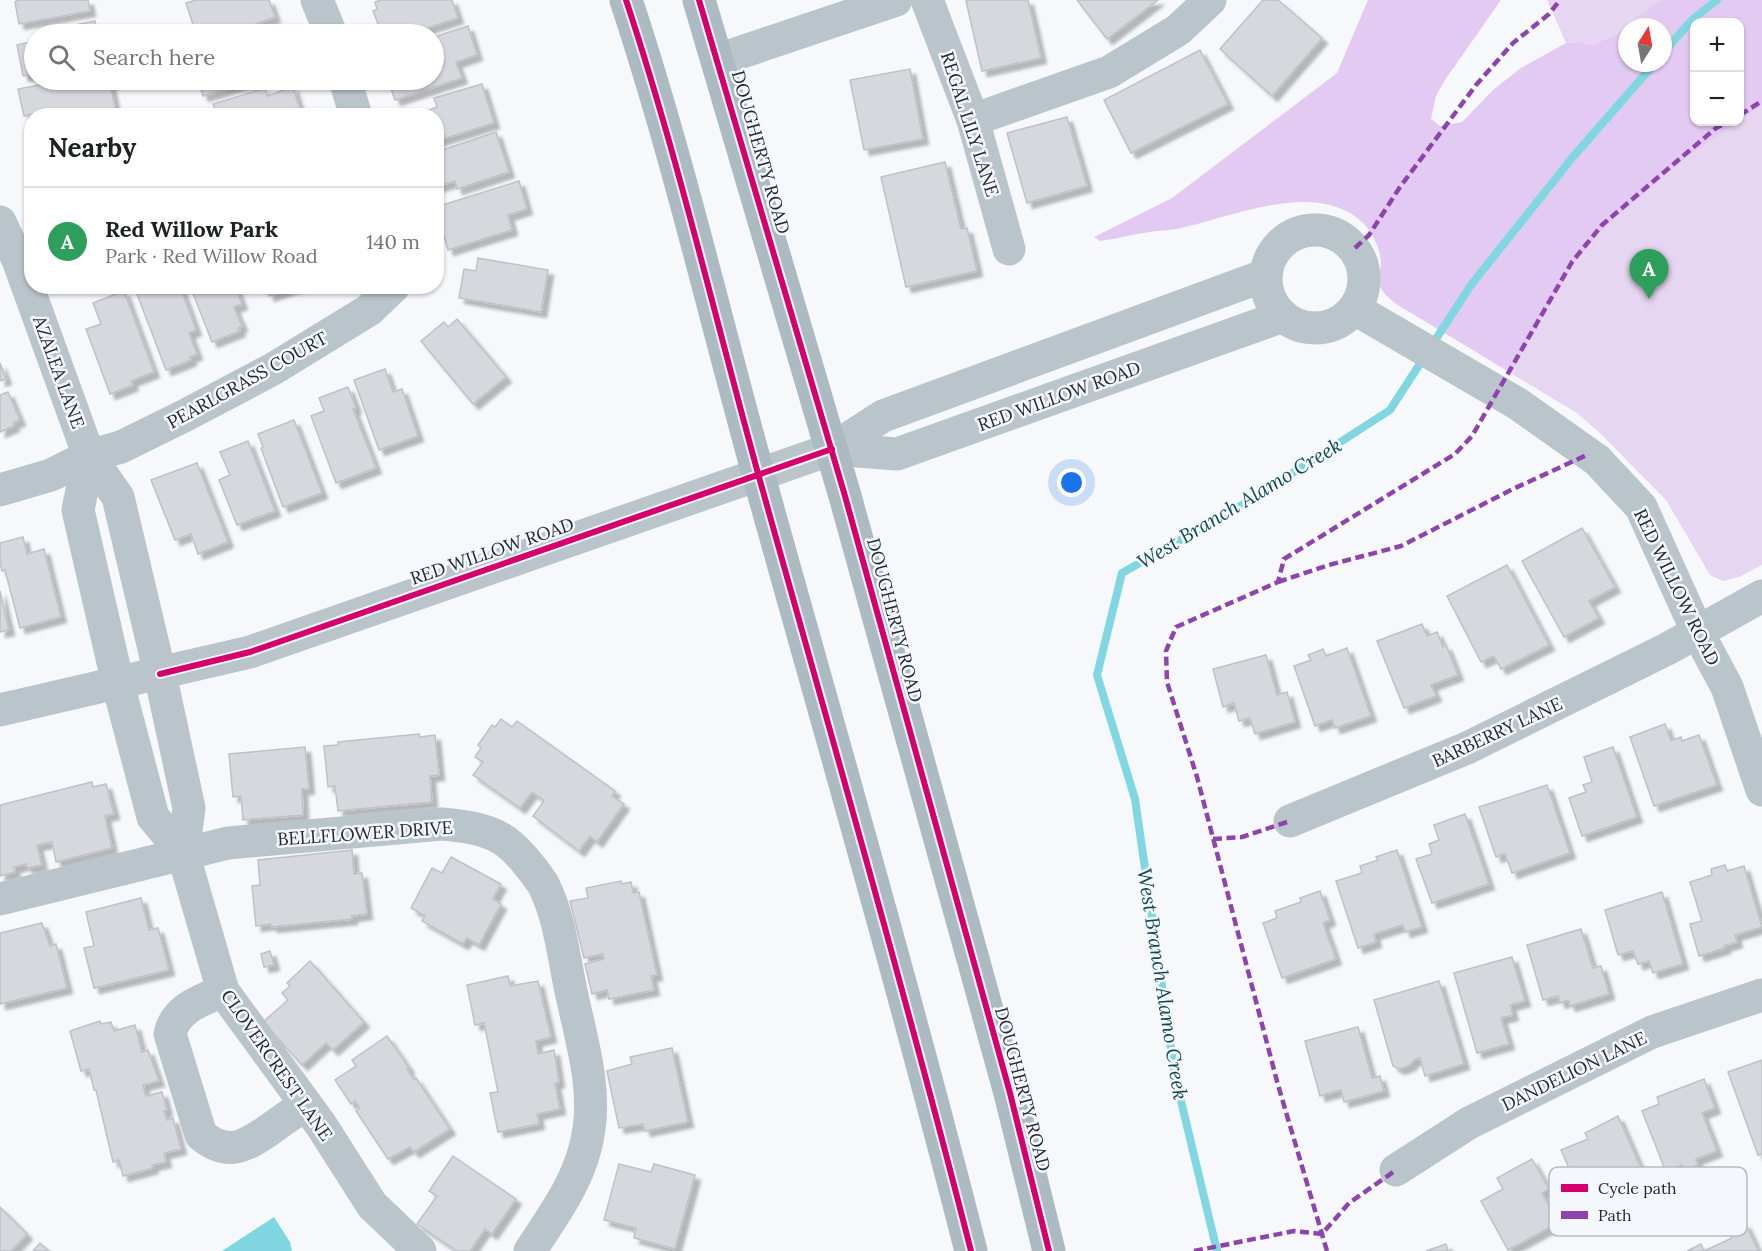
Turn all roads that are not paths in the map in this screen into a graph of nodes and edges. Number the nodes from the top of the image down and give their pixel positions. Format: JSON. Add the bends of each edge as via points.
{"nodes":[{"id":1,"x":317,"y":0,"type":"edge"},
{"id":2,"x":626,"y":0,"type":"edge"},
{"id":3,"x":699,"y":0,"type":"edge"},
{"id":4,"x":896,"y":0,"type":"edge"},
{"id":5,"x":927,"y":0,"type":"edge"},
{"id":6,"x":1210,"y":0,"type":"edge"},
{"id":7,"x":327,"y":24,"type":"edge"},
{"id":8,"x":718,"y":60,"type":"junction"},
{"id":9,"x":348,"y":90,"type":"edge"},
{"id":10,"x":354,"y":108,"type":"edge"},
{"id":11,"x":973,"y":120,"type":"junction"},
{"id":12,"x":0,"y":222,"type":"edge"},
{"id":13,"x":1009,"y":249,"type":"dead end"},
{"id":14,"x":1266,"y":275,"type":"junction"},
{"id":15,"x":24,"y":277,"type":"edge"},
{"id":16,"x":30,"y":294,"type":"edge"},
{"id":17,"x":386,"y":294,"type":"edge"},
{"id":18,"x":1355,"y":309,"type":"junction"},
{"id":19,"x":1283,"y":316,"type":"junction"},
{"id":20,"x":832,"y":449,"type":"junction"},
{"id":21,"x":89,"y":456,"type":"junction"},
{"id":22,"x":758,"y":474,"type":"junction"},
{"id":23,"x":0,"y":490,"type":"edge"},
{"id":24,"x":1762,"y":596,"type":"edge"},
{"id":25,"x":1697,"y":631,"type":"junction"},
{"id":26,"x":160,"y":674,"type":"junction"},
{"id":27,"x":118,"y":684,"type":"junction"},
{"id":28,"x":0,"y":710,"type":"edge"},
{"id":29,"x":1762,"y":790,"type":"edge"},
{"id":30,"x":1290,"y":821,"type":"dead end"},
{"id":31,"x":183,"y":853,"type":"junction"},
{"id":32,"x":0,"y":899,"type":"edge"},
{"id":33,"x":223,"y":991,"type":"junction"},
{"id":34,"x":1762,"y":995,"type":"edge"},
{"id":35,"x":305,"y":1105,"type":"junction"},
{"id":36,"x":1396,"y":1170,"type":"dead end"},
{"id":37,"x":420,"y":1251,"type":"edge"},
{"id":38,"x":530,"y":1251,"type":"edge"},
{"id":39,"x":971,"y":1251,"type":"edge"},
{"id":40,"x":1049,"y":1251,"type":"edge"}],
"edges":[{"from":1,"to":7,"type":"street"},
{"from":2,"to":22,"type":"main road","via":[[656,88]]},
{"from":3,"to":8,"type":"main road","name":"DOUGHERTY ROAD"},
{"from":4,"to":8,"type":"street"},
{"from":5,"to":11,"type":"street","name":"REGAL LILY LANE"},
{"from":6,"to":11,"type":"street","via":[[1178,30],[1109,72]]},
{"from":8,"to":20,"type":"main road","name":"DOUGHERTY ROAD"},
{"from":9,"to":10,"type":"street"},
{"from":11,"to":13,"type":"street","name":"REGAL LILY LANE"},
{"from":12,"to":15,"type":"street","name":"AZALEA LANE"},
{"from":14,"to":18,"type":"street","via":[[1269,260],[1288,237],[1316,229],[1331,231],[1355,248],[1365,272],[1365,285]]},
{"from":14,"to":19,"type":"street","via":[[1270,298]]},
{"from":14,"to":20,"type":"street","name":"RED WILLOW ROAD","via":[[883,416]]},
{"from":16,"to":21,"type":"street","name":"AZALEA LANE"},
{"from":17,"to":21,"type":"street","name":"PEARLGRASS COURT","via":[[369,310],[273,369],[121,447]]},
{"from":18,"to":19,"type":"street","via":[[1346,318],[1321,328],[1295,324]]},
{"from":18,"to":25,"type":"street","name":"RED WILLOW ROAD","via":[[1518,404],[1597,460],[1641,507]]},
{"from":19,"to":20,"type":"street","name":"RED WILLOW ROAD","via":[[897,454]]},
{"from":20,"to":22,"type":"street","name":"RED WILLOW ROAD"},
{"from":20,"to":40,"type":"main road","name":"DOUGHERTY ROAD","via":[[1010,1093]]},
{"from":21,"to":23,"type":"street","name":"PEARLGRASS COURT","via":[[51,475]]},
{"from":21,"to":26,"type":"street","name":"AZALEA LANE","via":[[118,497]]},
{"from":21,"to":27,"type":"street","via":[[78,510]]},
{"from":22,"to":26,"type":"street","name":"RED WILLOW ROAD","via":[[250,652]]},
{"from":22,"to":39,"type":"main road"},
{"from":24,"to":25,"type":"street","name":"BARBERRY LANE"},
{"from":25,"to":29,"type":"street","name":"RED WILLOW ROAD","via":[[1727,687]]},
{"from":25,"to":30,"type":"street","name":"BARBERRY LANE","via":[[1467,748]]},
{"from":26,"to":27,"type":"street","name":"RED WILLOW ROAD"},
{"from":26,"to":31,"type":"street","name":"CLOVERCREST LANE","via":[[189,808]]},
{"from":27,"to":28,"type":"street","name":"RED WILLOW ROAD"},
{"from":27,"to":31,"type":"street","name":"CLOVERCREST LANE","via":[[153,817]]},
{"from":31,"to":32,"type":"street","name":"BELLFLOWER DRIVE"},
{"from":31,"to":33,"type":"street","name":"CLOVERCREST LANE"},
{"from":31,"to":38,"type":"street","name":"BELLFLOWER DRIVE","via":[[228,843],[442,824],[472,828],[500,838],[524,859],[543,884],[555,916],[591,1091],[590,1129],[577,1174]]},
{"from":33,"to":35,"type":"street","name":"CLOVERCREST LANE"},
{"from":33,"to":35,"type":"street","via":[[180,1013],[170,1034],[201,1135],[221,1147],[247,1145]]},
{"from":34,"to":36,"type":"street","name":"DANDELION LANE","via":[[1652,1032],[1469,1123]]},
{"from":35,"to":37,"type":"street","name":"CLOVERCREST LANE","via":[[372,1205]]}]}
